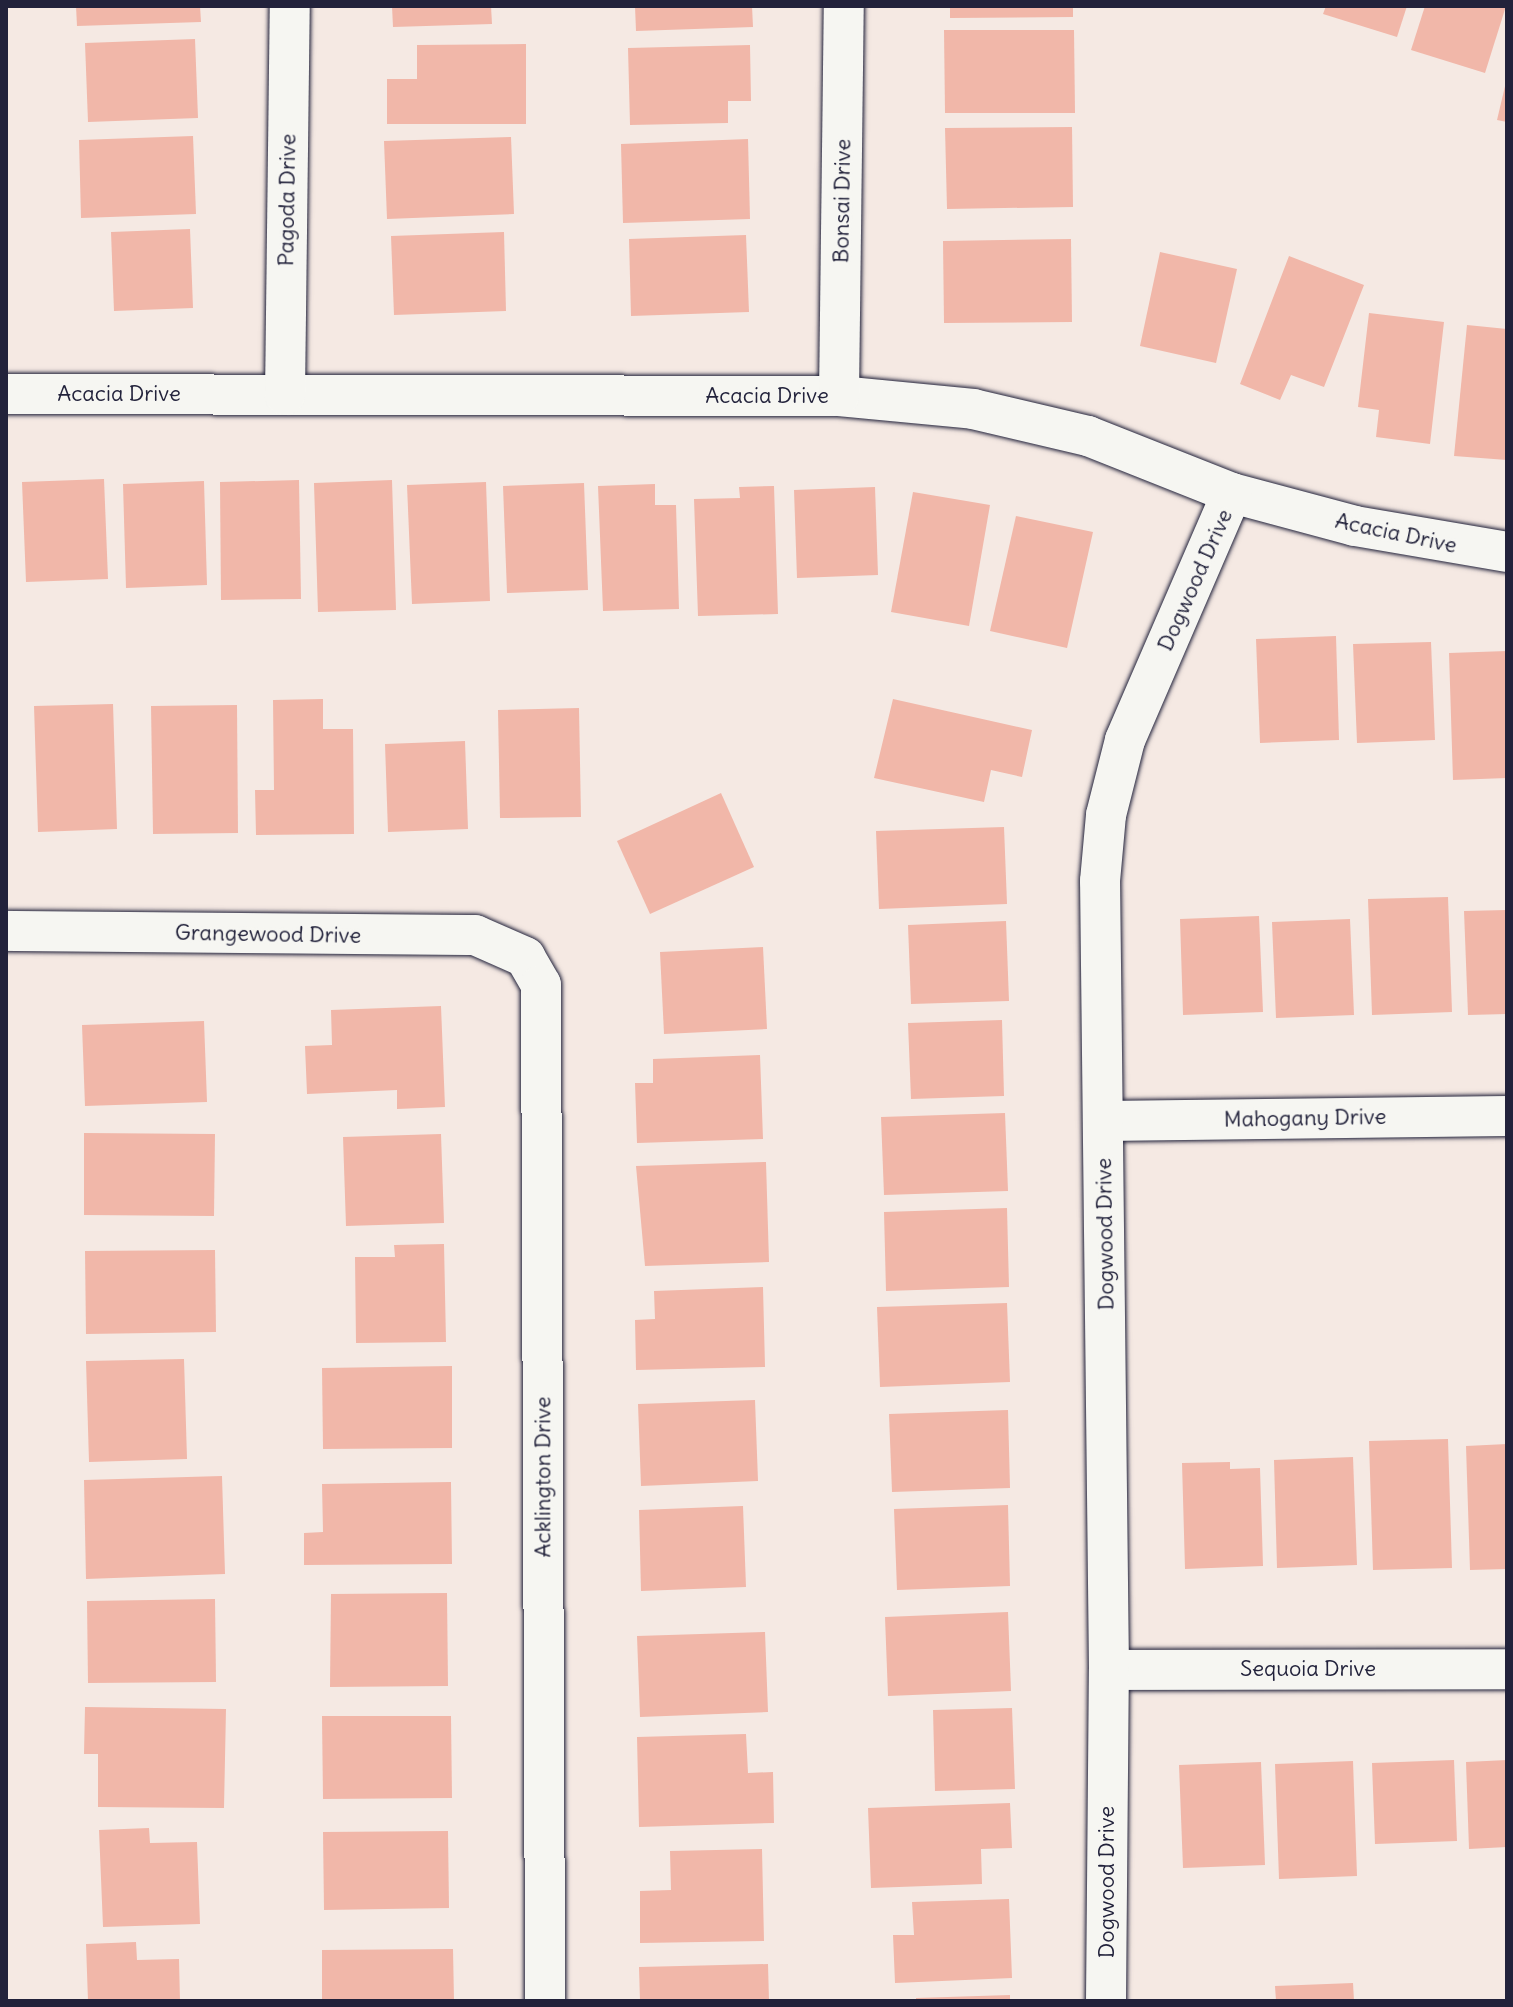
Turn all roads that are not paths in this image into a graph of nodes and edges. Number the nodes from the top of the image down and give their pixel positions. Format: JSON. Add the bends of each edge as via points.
{"nodes":[{"id":1,"x":290,"y":6,"type":"edge"},
{"id":2,"x":844,"y":6,"type":"edge"},
{"id":3,"x":6,"y":394,"type":"edge"},
{"id":4,"x":285,"y":395,"type":"junction"},
{"id":5,"x":839,"y":396,"type":"junction"},
{"id":6,"x":1232,"y":493,"type":"junction"},
{"id":7,"x":1507,"y":552,"type":"edge"},
{"id":8,"x":6,"y":931,"type":"edge"},
{"id":9,"x":525,"y":957,"type":"joint"},
{"id":10,"x":1507,"y":1116,"type":"edge"},
{"id":11,"x":1104,"y":1121,"type":"junction"},
{"id":12,"x":1507,"y":1669,"type":"edge"},
{"id":13,"x":1109,"y":1670,"type":"junction"},
{"id":14,"x":545,"y":2001,"type":"edge"},
{"id":15,"x":1106,"y":2001,"type":"edge"}],
"edges":[{"from":1,"to":4,"type":"street","name":"Pagoda Drive"},
{"from":2,"to":5,"type":"street","name":"Bonsai Drive"},
{"from":3,"to":4,"type":"street","name":"Acacia Drive"},
{"from":4,"to":5,"type":"street","name":"Acacia Drive"},
{"from":5,"to":6,"type":"street","name":"Acacia Drive","via":[[973,409],[1088,436]]},
{"from":6,"to":7,"type":"street","name":"Acacia Drive","via":[[1355,526]]},
{"from":6,"to":11,"type":"street","name":"Dogwood Drive","via":[[1125,740],[1106,815],[1100,881]]},
{"from":8,"to":9,"type":"street","name":"Grangewood Drive","via":[[475,935]]},
{"from":9,"to":14,"type":"street","name":"Acklington Drive","via":[[541,985]]},
{"from":10,"to":11,"type":"street","name":"Mahogany Drive"},
{"from":11,"to":13,"type":"street","name":"Dogwood Drive"},
{"from":12,"to":13,"type":"street","name":"Sequoia Drive"},
{"from":13,"to":15,"type":"street","name":"Dogwood Drive"}]}
